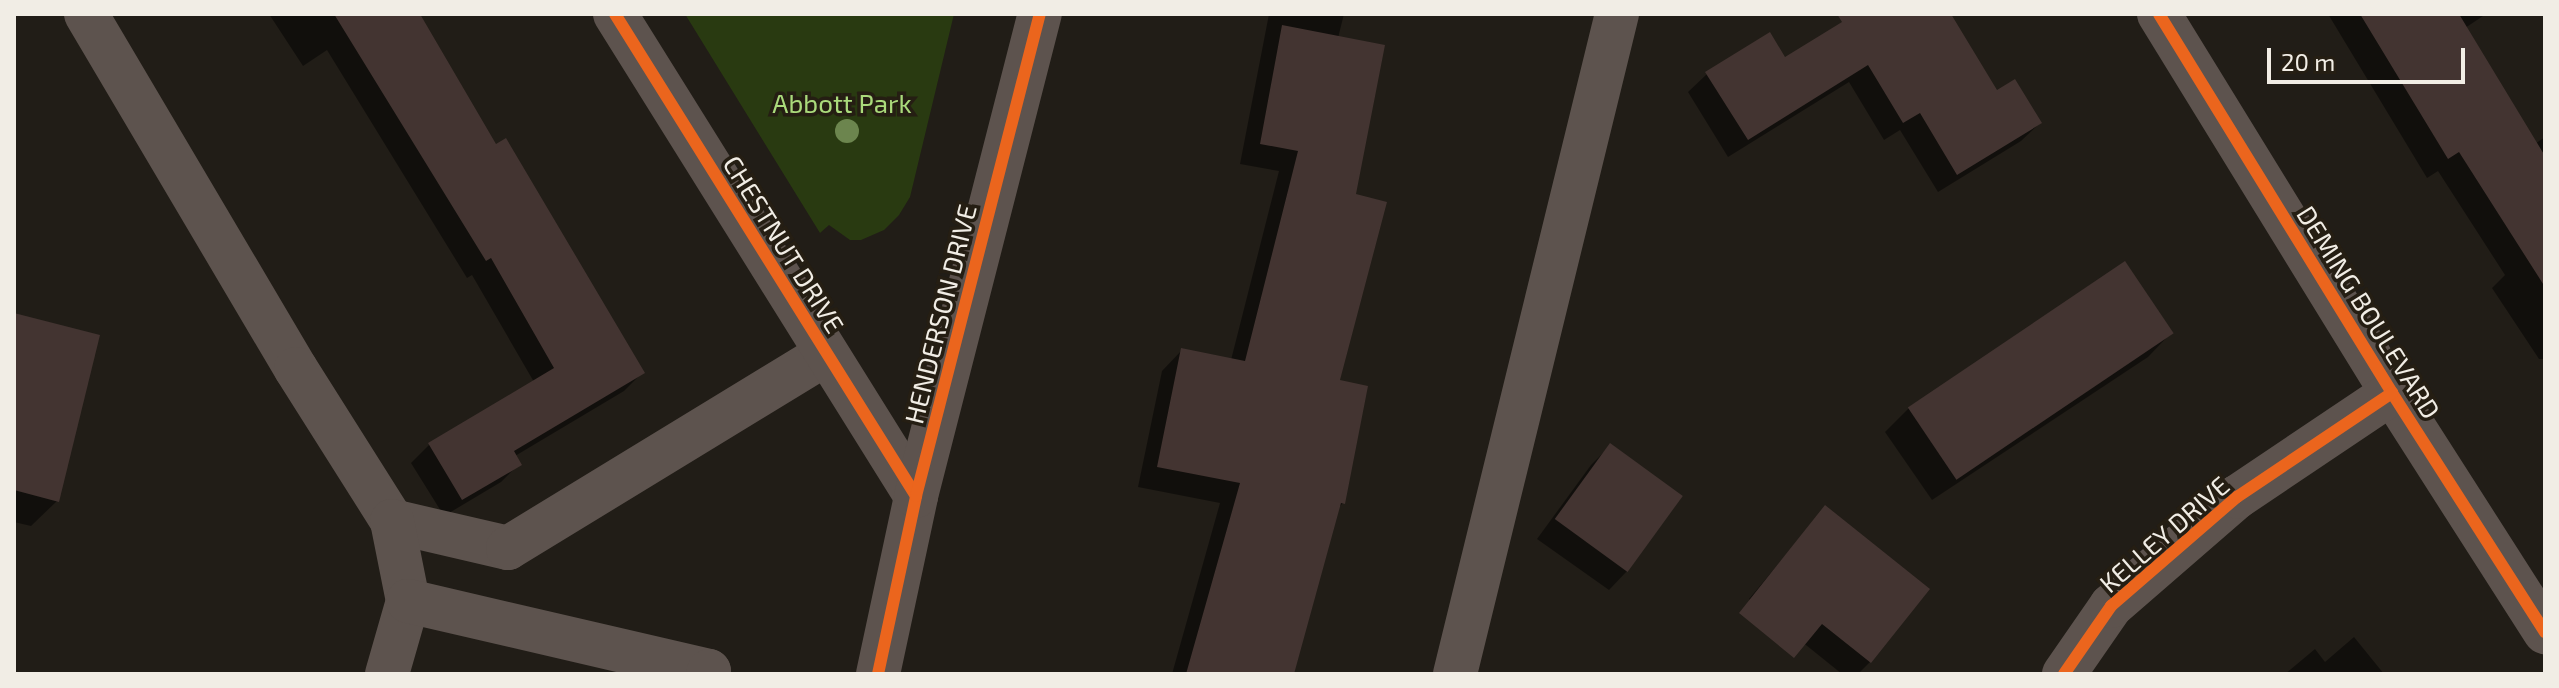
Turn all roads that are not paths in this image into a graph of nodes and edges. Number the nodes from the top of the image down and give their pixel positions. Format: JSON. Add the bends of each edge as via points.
{"nodes":[{"id":1,"x":86,"y":14,"type":"edge"},
{"id":2,"x":615,"y":14,"type":"edge"},
{"id":3,"x":1040,"y":14,"type":"edge"},
{"id":4,"x":1617,"y":14,"type":"edge"},
{"id":5,"x":2159,"y":14,"type":"edge"},
{"id":6,"x":826,"y":354,"type":"junction"},
{"id":7,"x":2392,"y":393,"type":"junction"},
{"id":8,"x":916,"y":496,"type":"junction"},
{"id":9,"x":392,"y":521,"type":"junction"},
{"id":10,"x":408,"y":601,"type":"junction"},
{"id":11,"x":2545,"y":632,"type":"edge"},
{"id":12,"x":387,"y":674,"type":"edge"},
{"id":13,"x":708,"y":674,"type":"edge"},
{"id":14,"x":878,"y":674,"type":"edge"},
{"id":15,"x":1455,"y":674,"type":"edge"},
{"id":16,"x":2064,"y":674,"type":"edge"}],
"edges":[{"from":1,"to":9,"type":"street"},
{"from":2,"to":6,"type":"street","name":"CHESTNUT DRIVE"},
{"from":3,"to":8,"type":"street","name":"HENDERSON DRIVE"},
{"from":4,"to":15,"type":"street"},
{"from":5,"to":7,"type":"street","name":"DEMING BOULEVARD"},
{"from":6,"to":8,"type":"street","name":"CHESTNUT DRIVE"},
{"from":6,"to":9,"type":"street","via":[[508,548]]},
{"from":7,"to":11,"type":"street","name":"DEMING BOULEVARD"},
{"from":7,"to":16,"type":"street","name":"KELLEY DRIVE","via":[[2237,497],[2111,606]]},
{"from":8,"to":14,"type":"street","name":"HENDERSON DRIVE"},
{"from":9,"to":10,"type":"street"},
{"from":10,"to":12,"type":"street"},
{"from":10,"to":13,"type":"street"}]}
